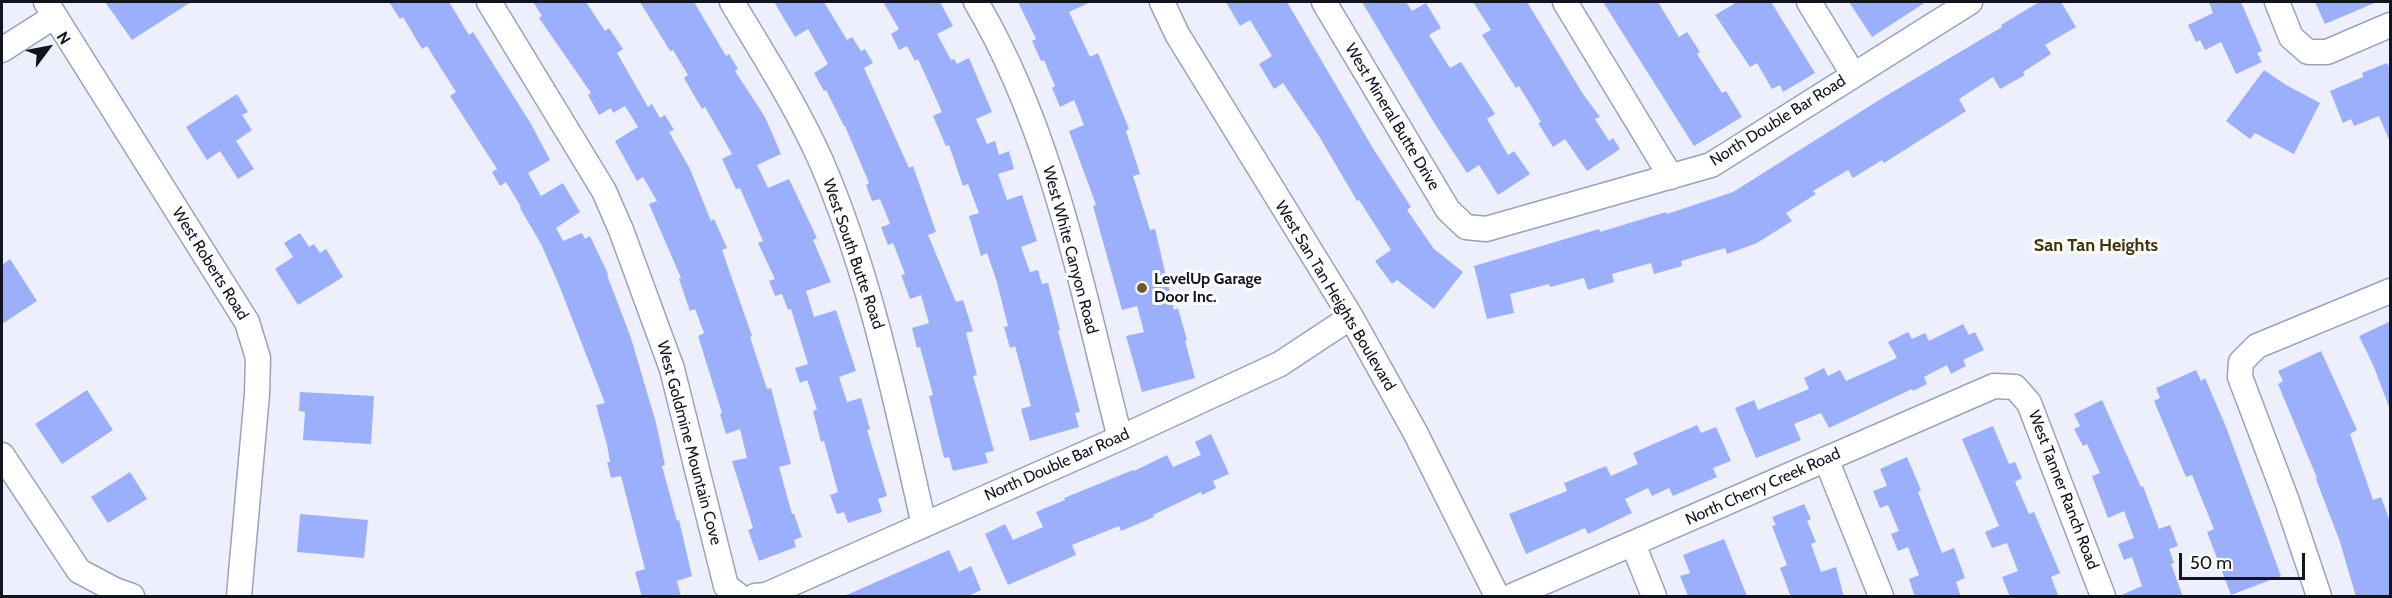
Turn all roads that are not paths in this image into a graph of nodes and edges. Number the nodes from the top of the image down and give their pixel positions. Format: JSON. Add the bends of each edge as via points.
{"nodes":[{"id":1,"x":489,"y":2,"type":"edge"},
{"id":2,"x":732,"y":2,"type":"edge"},
{"id":3,"x":976,"y":2,"type":"edge"},
{"id":4,"x":1162,"y":2,"type":"edge"},
{"id":5,"x":1324,"y":2,"type":"edge"},
{"id":6,"x":1565,"y":2,"type":"edge"},
{"id":7,"x":1809,"y":2,"type":"edge"},
{"id":8,"x":1970,"y":2,"type":"edge"},
{"id":9,"x":2277,"y":2,"type":"edge"},
{"id":10,"x":50,"y":9,"type":"edge"},
{"id":11,"x":2391,"y":25,"type":"edge"},
{"id":12,"x":2,"y":50,"type":"edge"},
{"id":13,"x":1853,"y":74,"type":"junction"},
{"id":14,"x":1671,"y":177,"type":"junction"},
{"id":15,"x":1466,"y":227,"type":"joint"},
{"id":16,"x":2391,"y":291,"type":"edge"},
{"id":17,"x":1351,"y":317,"type":"junction"},
{"id":18,"x":2015,"y":387,"type":"joint"},
{"id":19,"x":1120,"y":438,"type":"junction"},
{"id":20,"x":2,"y":455,"type":"edge"},
{"id":21,"x":1826,"y":459,"type":"junction"},
{"id":22,"x":924,"y":525,"type":"junction"},
{"id":23,"x":1633,"y":544,"type":"junction"},
{"id":24,"x":2318,"y":596,"type":"edge"},
{"id":25,"x":132,"y":597,"type":"edge"},
{"id":26,"x":239,"y":597,"type":"edge"},
{"id":27,"x":739,"y":597,"type":"edge"},
{"id":28,"x":755,"y":597,"type":"edge"},
{"id":29,"x":1497,"y":597,"type":"edge"},
{"id":30,"x":1512,"y":597,"type":"edge"},
{"id":31,"x":1654,"y":597,"type":"edge"},
{"id":32,"x":1881,"y":597,"type":"edge"},
{"id":33,"x":2103,"y":597,"type":"edge"}],
"edges":[{"from":1,"to":27,"type":"street","name":"West Goldmine Mountain Cove","via":[[604,191],[621,230],[672,369],[726,586]]},
{"from":2,"to":22,"type":"street","name":"West South Butte Road","via":[[803,124],[844,220],[878,327]]},
{"from":3,"to":19,"type":"street","name":"West White Canyon Road","via":[[1005,58],[1054,183]]},
{"from":4,"to":17,"type":"street","name":"West San Tan Heights Boulevard","via":[[1177,34]]},
{"from":5,"to":15,"type":"street","name":"West Mineral Butte Drive","via":[[1448,210]]},
{"from":6,"to":14,"type":"street"},
{"from":7,"to":13,"type":"street"},
{"from":8,"to":13,"type":"street","name":"North Double Bar Road"},
{"from":9,"to":11,"type":"street","via":[[2291,37],[2308,52],[2327,52]]},
{"from":10,"to":12,"type":"street"},
{"from":10,"to":26,"type":"street","name":"West Roberts Road","via":[[248,322],[258,358],[257,394]]},
{"from":13,"to":14,"type":"street","name":"North Double Bar Road","via":[[1711,165]]},
{"from":14,"to":15,"type":"street","name":"North Double Bar Road","via":[[1486,229]]},
{"from":16,"to":24,"type":"street","via":[[2257,346],[2241,362],[2241,377]]},
{"from":17,"to":19,"type":"street","name":"North Double Bar Road","via":[[1280,364]]},
{"from":17,"to":29,"type":"street","name":"West San Tan Heights Boulevard","via":[[1415,432]]},
{"from":18,"to":21,"type":"street","name":"North Cherry Creek Road","via":[[1994,386]]},
{"from":18,"to":33,"type":"street","name":"West Tanner Ranch Road","via":[[2030,403]]},
{"from":19,"to":22,"type":"street","name":"North Double Bar Road"},
{"from":20,"to":25,"type":"street","via":[[79,572]]},
{"from":21,"to":23,"type":"street","name":"North Cherry Creek Road"},
{"from":21,"to":32,"type":"street"},
{"from":22,"to":28,"type":"street","name":"North Double Bar Road"},
{"from":23,"to":30,"type":"street","name":"North Cherry Creek Road"},
{"from":23,"to":31,"type":"street"}]}
